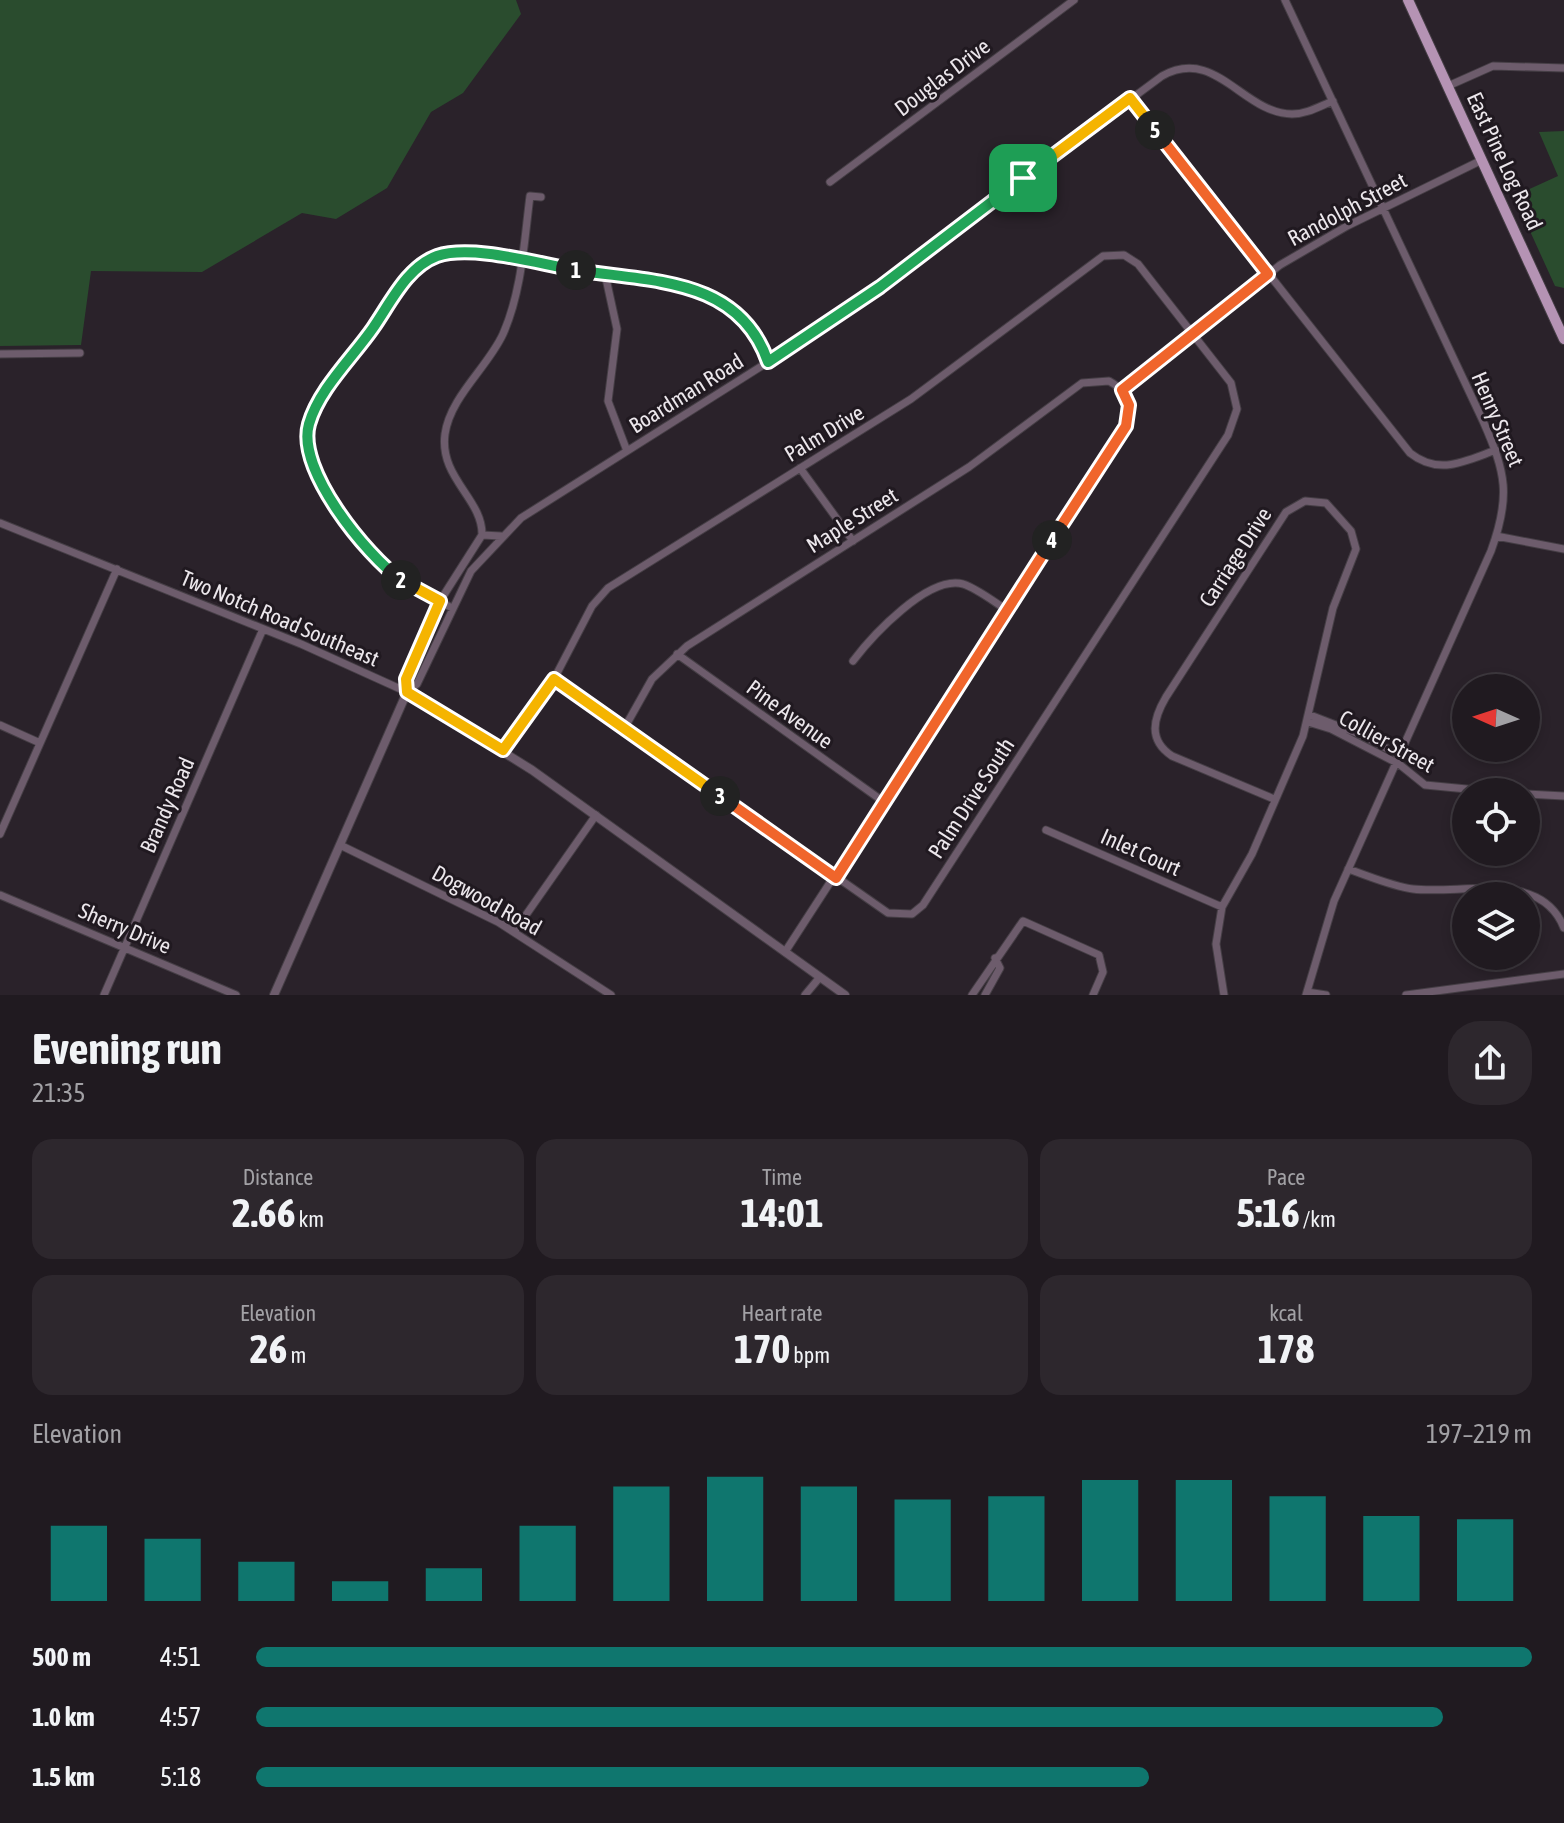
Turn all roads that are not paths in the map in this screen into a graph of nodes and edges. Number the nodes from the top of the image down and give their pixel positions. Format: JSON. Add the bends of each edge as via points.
{"nodes":[{"id":1,"x":1074,"y":0,"type":"edge"},
{"id":2,"x":1285,"y":0,"type":"edge"},
{"id":3,"x":1408,"y":0,"type":"edge"},
{"id":4,"x":1564,"y":68,"type":"edge"},
{"id":5,"x":1448,"y":86,"type":"junction"},
{"id":6,"x":1130,"y":98,"type":"junction"},
{"id":7,"x":1333,"y":101,"type":"junction"},
{"id":8,"x":1482,"y":160,"type":"junction"},
{"id":9,"x":830,"y":182,"type":"dead end"},
{"id":10,"x":541,"y":197,"type":"dead end"},
{"id":11,"x":1383,"y":209,"type":"junction"},
{"id":12,"x":522,"y":261,"type":"junction"},
{"id":13,"x":605,"y":274,"type":"junction"},
{"id":14,"x":1268,"y":274,"type":"junction"},
{"id":15,"x":1558,"y":311,"type":"edge"},
{"id":16,"x":1561,"y":324,"type":"edge"},
{"id":17,"x":1192,"y":333,"type":"junction"},
{"id":18,"x":1564,"y":339,"type":"edge"},
{"id":19,"x":80,"y":353,"type":"dead end"},
{"id":20,"x":0,"y":354,"type":"edge"},
{"id":21,"x":768,"y":362,"type":"junction"},
{"id":22,"x":1122,"y":390,"type":"junction"},
{"id":23,"x":1496,"y":450,"type":"junction"},
{"id":24,"x":627,"y":451,"type":"junction"},
{"id":25,"x":800,"y":468,"type":"junction"},
{"id":26,"x":0,"y":523,"type":"edge"},
{"id":27,"x":482,"y":535,"type":"junction"},
{"id":28,"x":501,"y":536,"type":"junction"},
{"id":29,"x":1496,"y":536,"type":"junction"},
{"id":30,"x":853,"y":541,"type":"junction"},
{"id":31,"x":1564,"y":549,"type":"edge"},
{"id":32,"x":117,"y":569,"type":"junction"},
{"id":33,"x":440,"y":601,"type":"junction"},
{"id":34,"x":452,"y":608,"type":"junction"},
{"id":35,"x":1007,"y":610,"type":"junction"},
{"id":36,"x":263,"y":629,"type":"junction"},
{"id":37,"x":677,"y":654,"type":"junction"},
{"id":38,"x":853,"y":661,"type":"dead end"},
{"id":39,"x":554,"y":679,"type":"junction"},
{"id":40,"x":407,"y":692,"type":"junction"},
{"id":41,"x":1309,"y":718,"type":"junction"},
{"id":42,"x":0,"y":725,"type":"edge"},
{"id":43,"x":625,"y":727,"type":"junction"},
{"id":44,"x":40,"y":743,"type":"junction"},
{"id":45,"x":503,"y":750,"type":"junction"},
{"id":46,"x":1398,"y":760,"type":"junction"},
{"id":47,"x":1452,"y":789,"type":"edge"},
{"id":48,"x":1540,"y":795,"type":"edge"},
{"id":49,"x":1564,"y":796,"type":"edge"},
{"id":50,"x":1274,"y":799,"type":"junction"},
{"id":51,"x":884,"y":802,"type":"junction"},
{"id":52,"x":596,"y":815,"type":"junction"},
{"id":53,"x":1046,"y":830,"type":"dead end"},
{"id":54,"x":0,"y":834,"type":"edge"},
{"id":55,"x":340,"y":845,"type":"junction"},
{"id":56,"x":1348,"y":869,"type":"junction"},
{"id":57,"x":836,"y":878,"type":"junction"},
{"id":58,"x":0,"y":895,"type":"edge"},
{"id":59,"x":1222,"y":907,"type":"junction"},
{"id":60,"x":1564,"y":928,"type":"edge"},
{"id":61,"x":514,"y":932,"type":"junction"},
{"id":62,"x":125,"y":949,"type":"junction"},
{"id":63,"x":785,"y":952,"type":"junction"},
{"id":64,"x":995,"y":958,"type":"junction"},
{"id":65,"x":1564,"y":974,"type":"edge"},
{"id":66,"x":820,"y":977,"type":"junction"},
{"id":67,"x":1307,"y":994,"type":"edge"},
{"id":68,"x":104,"y":995,"type":"edge"},
{"id":69,"x":236,"y":995,"type":"edge"},
{"id":70,"x":274,"y":995,"type":"edge"},
{"id":71,"x":611,"y":995,"type":"edge"},
{"id":72,"x":805,"y":995,"type":"edge"},
{"id":73,"x":845,"y":995,"type":"edge"},
{"id":74,"x":972,"y":995,"type":"edge"},
{"id":75,"x":985,"y":995,"type":"edge"},
{"id":76,"x":1093,"y":995,"type":"edge"},
{"id":77,"x":1224,"y":995,"type":"edge"},
{"id":78,"x":1326,"y":995,"type":"edge"},
{"id":79,"x":1406,"y":995,"type":"edge"}],
"edges":[{"from":1,"to":9,"type":"street","name":"Douglas Drive"},
{"from":2,"to":7,"type":"street","name":"Henry Street"},
{"from":3,"to":5,"type":"main road","name":"East Pine Log Road"},
{"from":4,"to":5,"type":"street","via":[[1493,66]]},
{"from":5,"to":8,"type":"main road","name":"East Pine Log Road"},
{"from":6,"to":7,"type":"street","name":"Boardman Road","via":[[1168,72],[1189,68],[1216,74],[1284,114]]},
{"from":6,"to":14,"type":"street"},
{"from":6,"to":21,"type":"street","name":"Boardman Road","via":[[885,284]]},
{"from":7,"to":11,"type":"street","name":"Henry Street"},
{"from":8,"to":11,"type":"street","name":"Randolph Street"},
{"from":8,"to":15,"type":"main road","name":"East Pine Log Road"},
{"from":10,"to":12,"type":"street","via":[[530,196]]},
{"from":11,"to":14,"type":"street","name":"Randolph Street"},
{"from":11,"to":23,"type":"street","name":"Henry Street"},
{"from":12,"to":13,"type":"street"},
{"from":12,"to":27,"type":"street","via":[[503,332],[445,432],[447,464]]},
{"from":12,"to":33,"type":"street","via":[[458,252],[416,269],[316,408],[308,429],[315,471],[367,550],[392,574]]},
{"from":13,"to":21,"type":"street","via":[[691,289],[723,301],[750,327]]},
{"from":13,"to":24,"type":"street","via":[[617,329],[608,401]]},
{"from":14,"to":17,"type":"street","name":"Randolph Street"},
{"from":14,"to":23,"type":"street","via":[[1416,457],[1448,467]]},
{"from":15,"to":16,"type":"main road","name":"East Pine Log Road"},
{"from":16,"to":18,"type":"main road","name":"East Pine Log Road"},
{"from":17,"to":22,"type":"street","name":"Randolph Street"},
{"from":17,"to":25,"type":"street","name":"Palm Drive","via":[[1134,260],[1119,254],[1103,256],[911,399]]},
{"from":17,"to":57,"type":"street","name":"Palm Drive South","via":[[1234,389],[1237,409],[1231,429],[923,905],[907,916],[892,915]]},
{"from":19,"to":20,"type":"street"},
{"from":21,"to":24,"type":"street","name":"Boardman Road"},
{"from":22,"to":30,"type":"street","name":"Maple Street","via":[[1103,380],[1082,383],[969,467]]},
{"from":22,"to":35,"type":"street","via":[[1129,405],[1126,426]]},
{"from":23,"to":29,"type":"street","name":"Henry Street","via":[[1506,490]]},
{"from":24,"to":28,"type":"street","name":"Boardman Road"},
{"from":25,"to":30,"type":"street"},
{"from":25,"to":39,"type":"street","name":"Palm Drive","via":[[608,588],[592,606]]},
{"from":26,"to":32,"type":"street","name":"Two Notch Road Southeast"},
{"from":27,"to":28,"type":"street"},
{"from":27,"to":33,"type":"street","name":"Boardman Road"},
{"from":28,"to":34,"type":"street","name":"Boardman Road","via":[[471,571]]},
{"from":29,"to":31,"type":"street"},
{"from":29,"to":46,"type":"street","name":"Henry Street"},
{"from":30,"to":37,"type":"street","name":"Maple Street"},
{"from":32,"to":36,"type":"street","name":"Two Notch Road Southeast"},
{"from":32,"to":44,"type":"street"},
{"from":33,"to":34,"type":"street"},
{"from":33,"to":40,"type":"street","name":"Boardman Road","via":[[406,679]]},
{"from":34,"to":40,"type":"street","name":"Boardman Road","via":[[417,684]]},
{"from":35,"to":38,"type":"street","via":[[969,586],[942,586],[887,620]]},
{"from":35,"to":51,"type":"street"},
{"from":36,"to":40,"type":"street","name":"Two Notch Road Southeast"},
{"from":36,"to":62,"type":"street","name":"Brandy Road"},
{"from":37,"to":43,"type":"street","name":"Maple Street","via":[[652,679]]},
{"from":37,"to":51,"type":"street","name":"Pine Avenue"},
{"from":39,"to":43,"type":"street","name":"Palm Drive South"},
{"from":39,"to":45,"type":"street","name":"Palm Drive"},
{"from":40,"to":45,"type":"street","name":"Two Notch Road Southeast"},
{"from":40,"to":55,"type":"street","name":"Boardman Road"},
{"from":41,"to":46,"type":"street","name":"Collier Street","via":[[1364,736]]},
{"from":41,"to":50,"type":"street","name":"Carriage Drive"},
{"from":41,"to":50,"type":"street","name":"Carriage Drive","via":[[1333,608],[1356,549],[1353,534],[1331,506],[1311,500],[1286,512],[1154,723],[1159,744],[1172,756]]},
{"from":42,"to":44,"type":"street"},
{"from":43,"to":57,"type":"street","name":"Palm Drive South"},
{"from":44,"to":54,"type":"street"},
{"from":45,"to":52,"type":"street","name":"Two Notch Road Southeast"},
{"from":46,"to":47,"type":"street","name":"Collier Street","via":[[1431,787]]},
{"from":46,"to":56,"type":"street","name":"Henry Street"},
{"from":48,"to":49,"type":"street"},
{"from":50,"to":59,"type":"street","name":"Carriage Drive","via":[[1252,854]]},
{"from":51,"to":57,"type":"street"},
{"from":52,"to":61,"type":"street"},
{"from":52,"to":63,"type":"street","name":"Two Notch Road Southeast"},
{"from":53,"to":59,"type":"street","name":"Inlet Court"},
{"from":55,"to":61,"type":"street","name":"Dogwood Road"},
{"from":55,"to":70,"type":"street","name":"Boardman Road"},
{"from":56,"to":60,"type":"street","via":[[1412,888],[1527,893],[1547,903]]},
{"from":56,"to":67,"type":"street","name":"Henry Street"},
{"from":57,"to":63,"type":"street"},
{"from":58,"to":62,"type":"street","name":"Sherry Drive"},
{"from":59,"to":77,"type":"street","name":"Carriage Drive","via":[[1216,944]]},
{"from":61,"to":71,"type":"street","name":"Dogwood Road"},
{"from":62,"to":68,"type":"street","name":"Brandy Road"},
{"from":62,"to":69,"type":"street","name":"Sherry Drive"},
{"from":63,"to":66,"type":"street","name":"Two Notch Road Southeast"},
{"from":64,"to":74,"type":"street"},
{"from":64,"to":75,"type":"street","via":[[1000,968]]},
{"from":64,"to":76,"type":"street","via":[[1018,924],[1030,921],[1099,955],[1103,972]]},
{"from":65,"to":79,"type":"street"},
{"from":66,"to":72,"type":"street"},
{"from":66,"to":73,"type":"street","name":"Two Notch Road Southeast"},
{"from":67,"to":78,"type":"street"}]}
